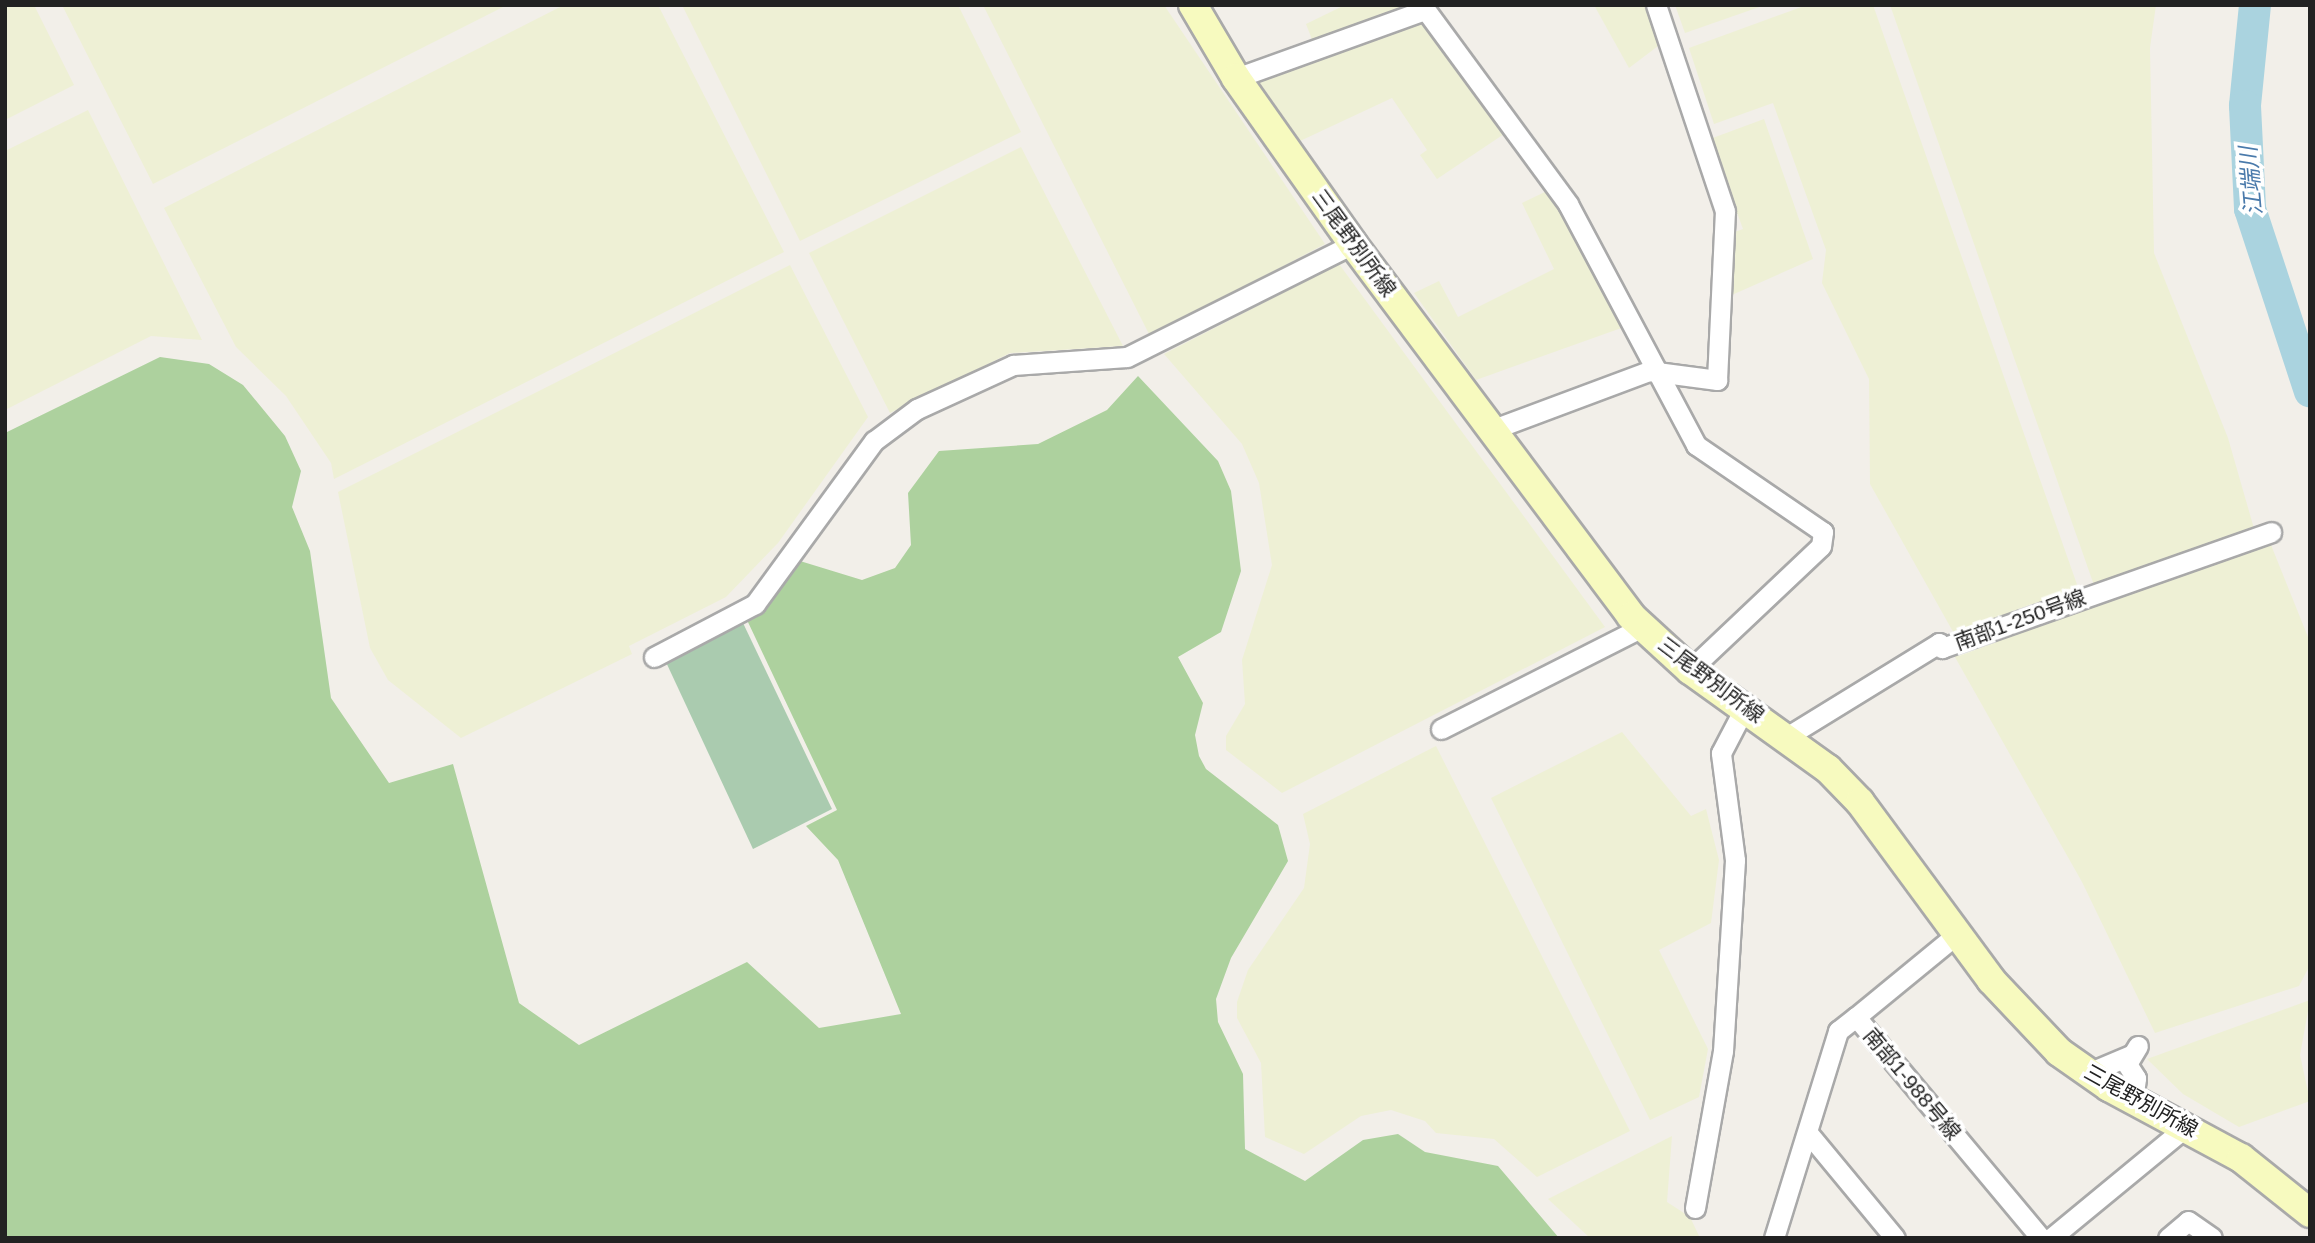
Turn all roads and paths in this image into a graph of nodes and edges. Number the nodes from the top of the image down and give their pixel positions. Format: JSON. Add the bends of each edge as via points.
{"nodes":[{"id":1,"x":1193,"y":5,"type":"edge"},
{"id":2,"x":1656,"y":5,"type":"edge"},
{"id":3,"x":1424,"y":8,"type":"edge"},
{"id":4,"x":1236,"y":78,"type":"junction"},
{"id":5,"x":1353,"y":244,"type":"junction"},
{"id":6,"x":1658,"y":371,"type":"junction"},
{"id":7,"x":1490,"y":430,"type":"junction"},
{"id":8,"x":2271,"y":532,"type":"dead end"},
{"id":9,"x":1642,"y":627,"type":"junction"},
{"id":10,"x":653,"y":657,"type":"dead end"},
{"id":11,"x":1690,"y":670,"type":"junction"},
{"id":12,"x":1745,"y":707,"type":"junction"},
{"id":13,"x":1441,"y":729,"type":"dead end"},
{"id":14,"x":1788,"y":736,"type":"junction"},
{"id":15,"x":1957,"y":934,"type":"junction"},
{"id":16,"x":1856,"y":1017,"type":"junction"},
{"id":17,"x":2088,"y":1073,"type":"junction"},
{"id":18,"x":2133,"y":1100,"type":"junction"},
{"id":19,"x":2187,"y":1126,"type":"junction"},
{"id":20,"x":1808,"y":1133,"type":"junction"},
{"id":21,"x":1695,"y":1208,"type":"dead end"},
{"id":22,"x":2310,"y":1213,"type":"edge"},
{"id":23,"x":1774,"y":1238,"type":"edge"},
{"id":24,"x":1895,"y":1238,"type":"edge"},
{"id":25,"x":2041,"y":1238,"type":"edge"},
{"id":26,"x":2051,"y":1238,"type":"edge"},
{"id":27,"x":2168,"y":1238,"type":"edge"},
{"id":28,"x":2211,"y":1238,"type":"edge"}],
"edges":[{"from":1,"to":4,"type":"main road","name":"三尾野別所線"},
{"from":2,"to":6,"type":"street","via":[[1725,211],[1717,380]]},
{"from":3,"to":4,"type":"street"},
{"from":3,"to":6,"type":"street","via":[[1568,204]]},
{"from":4,"to":5,"type":"main road","name":"三尾野別所線"},
{"from":5,"to":7,"type":"main road","name":"三尾野別所線"},
{"from":5,"to":10,"type":"street","via":[[1127,358],[1013,365],[917,409],[874,441],[755,604]]},
{"from":6,"to":7,"type":"street"},
{"from":6,"to":11,"type":"street","via":[[1702,453],[1824,532],[1821,545]]},
{"from":7,"to":9,"type":"main road","name":"三尾野別所線"},
{"from":8,"to":14,"type":"street","name":"南部1-250号線","via":[[1942,648],[1939,643]]},
{"from":9,"to":11,"type":"main road","name":"三尾野別所線"},
{"from":9,"to":13,"type":"street"},
{"from":11,"to":12,"type":"main road","name":"三尾野別所線"},
{"from":12,"to":14,"type":"main road","name":"三尾野別所線"},
{"from":12,"to":21,"type":"street","via":[[1720,753],[1735,860],[1723,1051]]},
{"from":14,"to":15,"type":"main road","name":"三尾野別所線","via":[[1860,802]]},
{"from":15,"to":16,"type":"street"},
{"from":15,"to":17,"type":"main road","name":"三尾野別所線","via":[[2016,1010]]},
{"from":16,"to":20,"type":"street","name":"南部1-988号線","via":[[1838,1031]]},
{"from":16,"to":25,"type":"street","name":"南部1-988号線"},
{"from":17,"to":18,"type":"main road","name":"三尾野別所線"},
{"from":17,"to":18,"type":"street","via":[[2135,1050]]},
{"from":18,"to":19,"type":"main road","name":"三尾野別所線"},
{"from":19,"to":22,"type":"main road","name":"三尾野別所線","via":[[2241,1158]]},
{"from":19,"to":26,"type":"street"},
{"from":20,"to":23,"type":"street","name":"南部1-988号線"},
{"from":20,"to":24,"type":"street"},
{"from":27,"to":28,"type":"street","via":[[2188,1221]]}]}
